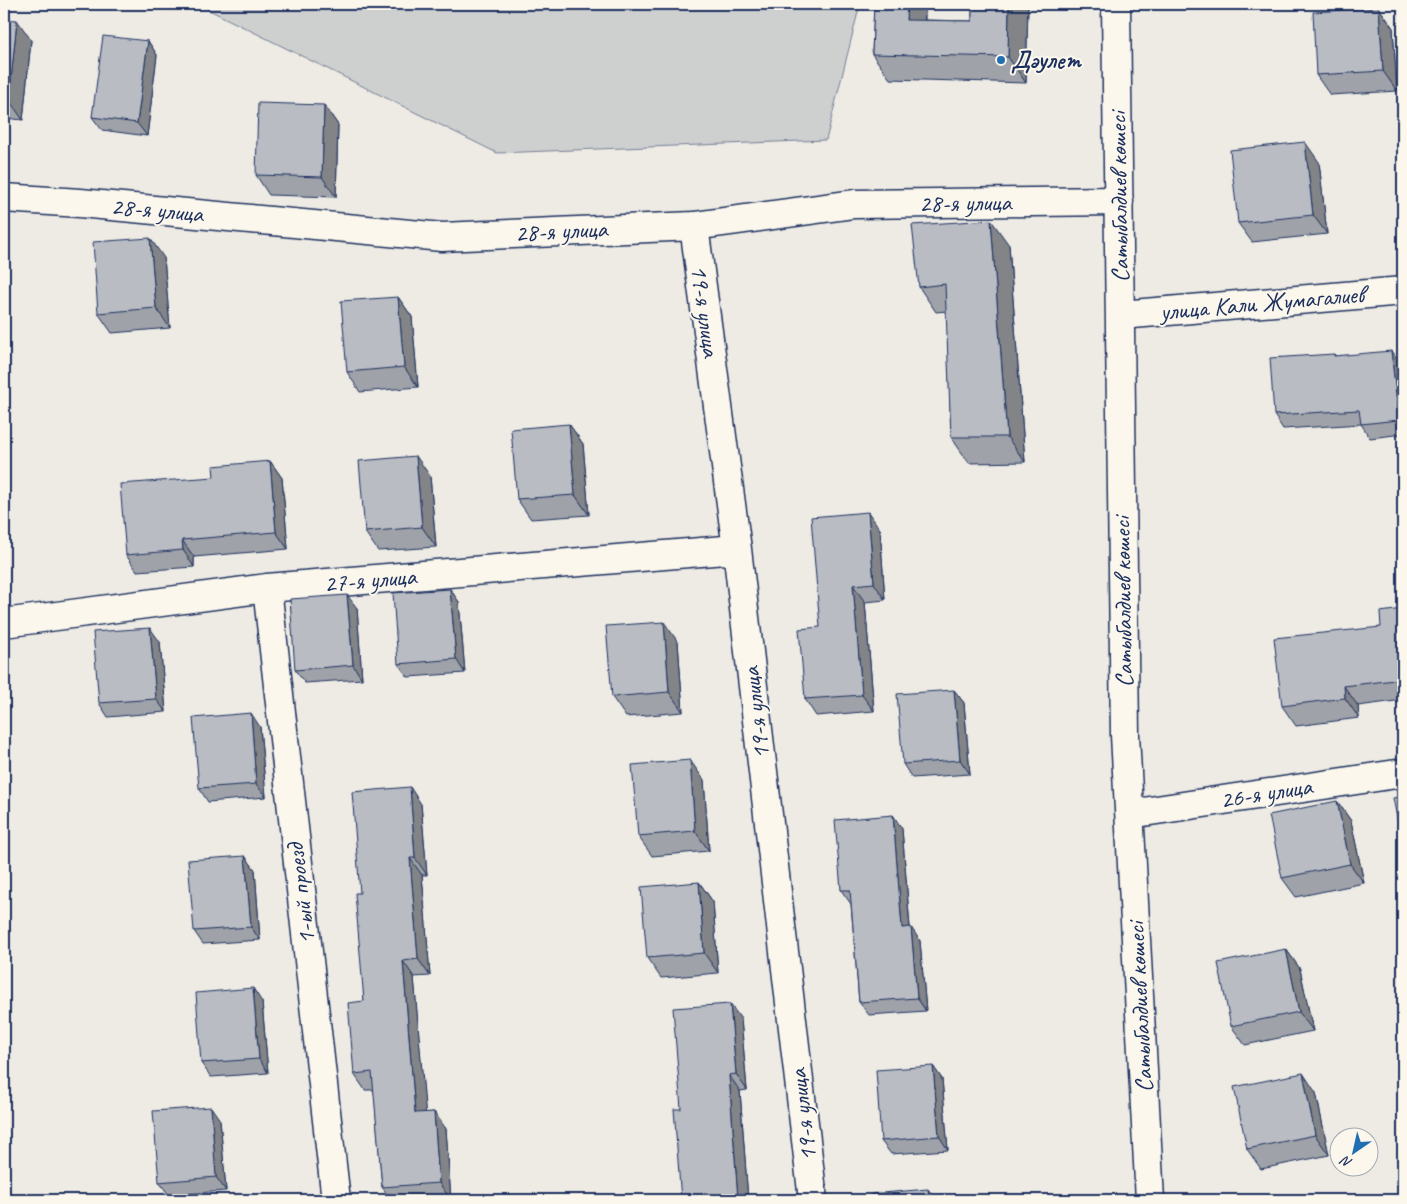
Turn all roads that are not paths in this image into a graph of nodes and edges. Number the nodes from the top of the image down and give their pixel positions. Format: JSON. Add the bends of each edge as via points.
{"nodes":[{"id":1,"x":1116,"y":4,"type":"edge"},
{"id":2,"x":4,"y":198,"type":"edge"},
{"id":3,"x":1119,"y":201,"type":"junction"},
{"id":4,"x":694,"y":226,"type":"junction"},
{"id":5,"x":1403,"y":291,"type":"edge"},
{"id":6,"x":1120,"y":315,"type":"junction"},
{"id":7,"x":737,"y":549,"type":"junction"},
{"id":8,"x":267,"y":588,"type":"junction"},
{"id":9,"x":4,"y":623,"type":"edge"},
{"id":10,"x":1403,"y":773,"type":"edge"},
{"id":11,"x":1130,"y":814,"type":"junction"},
{"id":12,"x":336,"y":1200,"type":"edge"},
{"id":13,"x":813,"y":1200,"type":"edge"},
{"id":14,"x":1150,"y":1200,"type":"edge"}],
"edges":[{"from":1,"to":3,"type":"street","name":"Сатыбалдиев көшесі"},
{"from":2,"to":4,"type":"street","name":"28-я улица","via":[[442,237]]},
{"from":3,"to":4,"type":"street","name":"28-я улица","via":[[854,204]]},
{"from":3,"to":6,"type":"street","name":"Сатыбалдиев көшесі"},
{"from":4,"to":7,"type":"street","name":"19-я улица"},
{"from":5,"to":6,"type":"street","name":"улица Кали Жумагалиев"},
{"from":6,"to":11,"type":"street","name":"Сатыбалдиев көшесі","via":[[1125,735]]},
{"from":7,"to":8,"type":"street","name":"27-я улица"},
{"from":7,"to":13,"type":"street","name":"19-я улица"},
{"from":8,"to":9,"type":"street","name":"27-я улица"},
{"from":8,"to":12,"type":"street","name":"1-ый проезд"},
{"from":10,"to":11,"type":"street","name":"26-я улица"},
{"from":11,"to":14,"type":"street","name":"Сатыбалдиев көшесі"}]}
